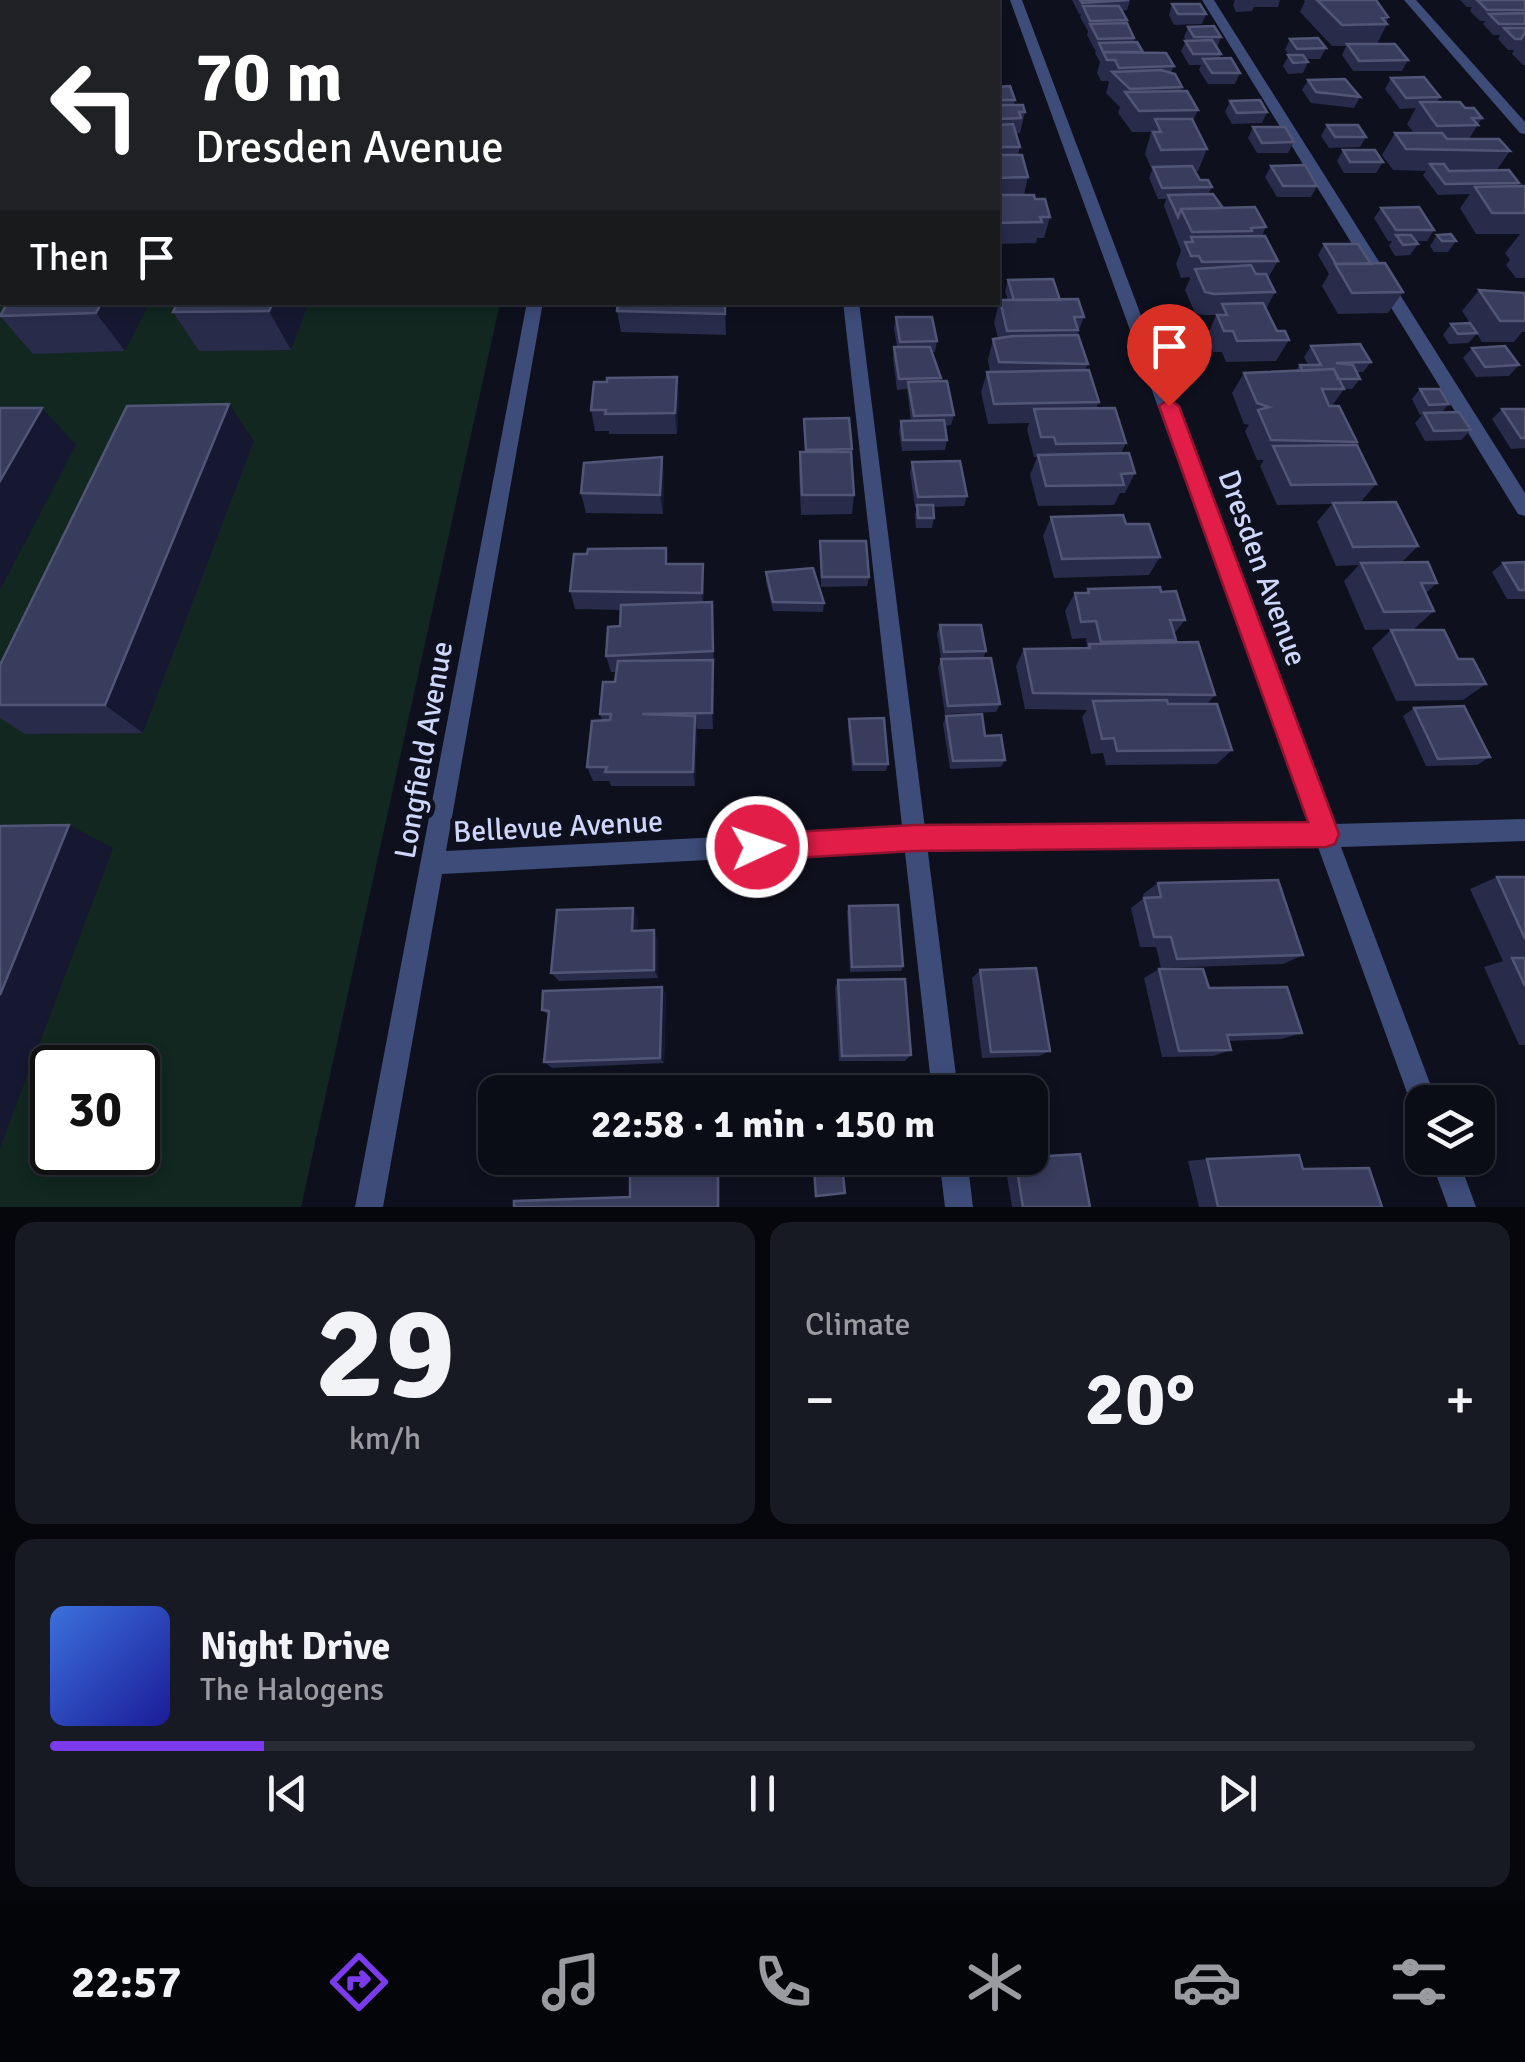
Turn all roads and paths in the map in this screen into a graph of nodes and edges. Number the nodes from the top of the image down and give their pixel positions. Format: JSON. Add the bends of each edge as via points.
{"nodes":[{"id":1,"x":1016,"y":0,"type":"edge"},
{"id":2,"x":1208,"y":0,"type":"edge"},
{"id":3,"x":1410,"y":0,"type":"edge"},
{"id":4,"x":1525,"y":130,"type":"edge"},
{"id":5,"x":534,"y":305,"type":"edge"},
{"id":6,"x":850,"y":305,"type":"edge"},
{"id":7,"x":1525,"y":509,"type":"edge"},
{"id":8,"x":1525,"y":830,"type":"edge"},
{"id":9,"x":1326,"y":834,"type":"junction"},
{"id":10,"x":915,"y":838,"type":"junction"},
{"id":11,"x":434,"y":863,"type":"junction"},
{"id":12,"x":943,"y":1075,"type":"edge"},
{"id":13,"x":1418,"y":1085,"type":"edge"},
{"id":14,"x":955,"y":1175,"type":"edge"},
{"id":15,"x":1450,"y":1175,"type":"edge"},
{"id":16,"x":370,"y":1207,"type":"edge"},
{"id":17,"x":959,"y":1207,"type":"edge"},
{"id":18,"x":1462,"y":1207,"type":"edge"}],
"edges":[{"from":1,"to":9,"type":"street","name":"Dresden Avenue"},
{"from":2,"to":7,"type":"street"},
{"from":3,"to":4,"type":"street"},
{"from":5,"to":11,"type":"street","name":"Longfield Avenue"},
{"from":6,"to":10,"type":"street"},
{"from":8,"to":9,"type":"street","name":"Bellevue Avenue"},
{"from":9,"to":10,"type":"street","name":"Bellevue Avenue"},
{"from":9,"to":13,"type":"street","name":"Dresden Avenue"},
{"from":10,"to":11,"type":"street","name":"Bellevue Avenue"},
{"from":10,"to":12,"type":"street"},
{"from":11,"to":16,"type":"street","name":"Longfield Avenue"},
{"from":14,"to":17,"type":"street"},
{"from":15,"to":18,"type":"street"}]}
